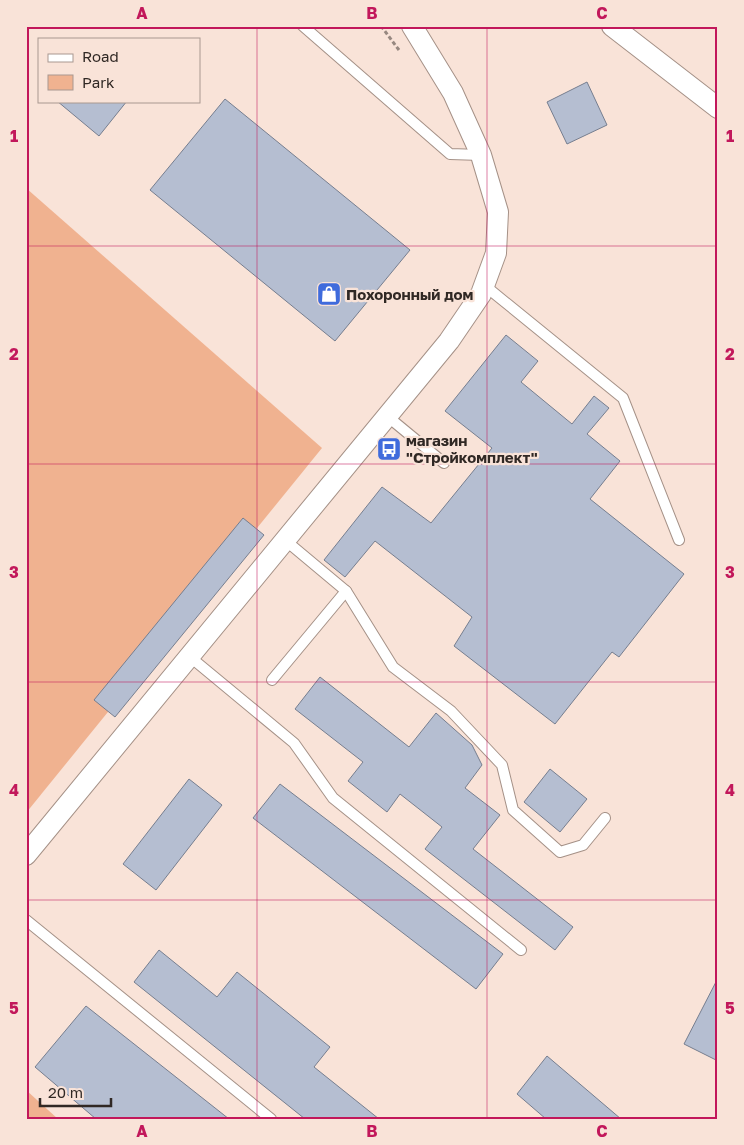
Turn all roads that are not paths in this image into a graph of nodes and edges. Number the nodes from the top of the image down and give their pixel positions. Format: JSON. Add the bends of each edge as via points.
{"nodes":[{"id":1,"x":303,"y":26,"type":"edge"},
{"id":2,"x":412,"y":26,"type":"edge"},
{"id":3,"x":612,"y":26,"type":"edge"},
{"id":4,"x":718,"y":108,"type":"edge"},
{"id":5,"x":481,"y":155,"type":"junction"},
{"id":6,"x":484,"y":285,"type":"junction"},
{"id":7,"x":387,"y":416,"type":"junction"},
{"id":8,"x":444,"y":463,"type":"dead end"},
{"id":9,"x":285,"y":540,"type":"junction"},
{"id":10,"x":679,"y":540,"type":"dead end"},
{"id":11,"x":346,"y":591,"type":"junction"},
{"id":12,"x":189,"y":656,"type":"junction"},
{"id":13,"x":272,"y":680,"type":"dead end"},
{"id":14,"x":605,"y":818,"type":"dead end"},
{"id":15,"x":26,"y":855,"type":"edge"},
{"id":16,"x":26,"y":920,"type":"edge"},
{"id":17,"x":521,"y":950,"type":"dead end"},
{"id":18,"x":270,"y":1119,"type":"edge"}],
"edges":[{"from":1,"to":5,"type":"lane","via":[[450,154]]},
{"from":2,"to":5,"type":"street","via":[[453,93]]},
{"from":3,"to":4,"type":"street"},
{"from":5,"to":6,"type":"street","via":[[498,212],[496,253]]},
{"from":6,"to":7,"type":"street","via":[[449,341]]},
{"from":6,"to":10,"type":"lane","via":[[624,398]]},
{"from":7,"to":8,"type":"lane"},
{"from":7,"to":9,"type":"street"},
{"from":9,"to":11,"type":"lane"},
{"from":9,"to":12,"type":"street"},
{"from":11,"to":13,"type":"lane"},
{"from":11,"to":14,"type":"lane","via":[[393,667],[451,711],[502,765],[513,810],[560,852],[582,845]]},
{"from":12,"to":15,"type":"street"},
{"from":12,"to":17,"type":"lane","via":[[294,743],[333,798]]},
{"from":16,"to":18,"type":"lane"}]}
